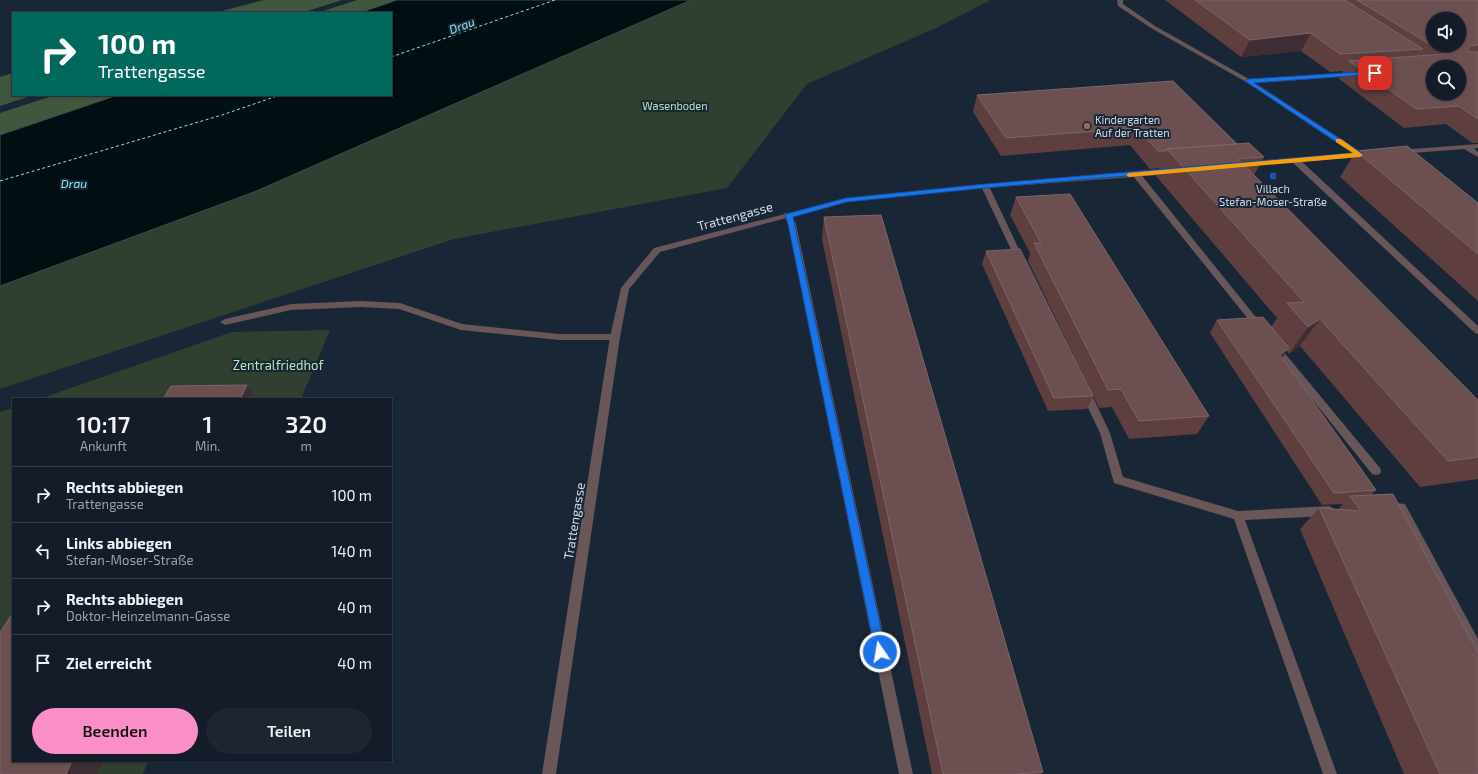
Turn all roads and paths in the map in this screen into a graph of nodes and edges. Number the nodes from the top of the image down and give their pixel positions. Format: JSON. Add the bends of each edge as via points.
{"nodes":[{"id":1,"x":1120,"y":0,"type":"edge"},
{"id":2,"x":1359,"y":74,"type":"edge"},
{"id":3,"x":1248,"y":81,"type":"junction"},
{"id":4,"x":1478,"y":146,"type":"edge"},
{"id":5,"x":1467,"y":147,"type":"junction"},
{"id":6,"x":1390,"y":152,"type":"edge"},
{"id":7,"x":1375,"y":153,"type":"edge"},
{"id":8,"x":1360,"y":155,"type":"junction"},
{"id":9,"x":1478,"y":155,"type":"edge"},
{"id":10,"x":1295,"y":160,"type":"junction"},
{"id":11,"x":1239,"y":165,"type":"edge"},
{"id":12,"x":1181,"y":171,"type":"edge"},
{"id":13,"x":1136,"y":174,"type":"junction"},
{"id":14,"x":985,"y":186,"type":"junction"},
{"id":15,"x":788,"y":215,"type":"junction"},
{"id":16,"x":1026,"y":270,"type":"edge"},
{"id":17,"x":225,"y":322,"type":"dead end"},
{"id":18,"x":1478,"y":331,"type":"edge"},
{"id":19,"x":615,"y":337,"type":"junction"},
{"id":20,"x":1081,"y":384,"type":"edge"},
{"id":21,"x":1376,"y":471,"type":"dead end"},
{"id":22,"x":1378,"y":508,"type":"edge"},
{"id":23,"x":1339,"y":510,"type":"edge"},
{"id":24,"x":1238,"y":516,"type":"junction"},
{"id":25,"x":1478,"y":652,"type":"edge"},
{"id":26,"x":549,"y":774,"type":"edge"},
{"id":27,"x":906,"y":774,"type":"edge"},
{"id":28,"x":1330,"y":774,"type":"edge"}],
"edges":[{"from":1,"to":3,"type":"street","via":[[1120,5],[1126,10]]},
{"from":2,"to":3,"type":"street"},
{"from":3,"to":8,"type":"street"},
{"from":4,"to":5,"type":"street"},
{"from":5,"to":6,"type":"street"},
{"from":5,"to":9,"type":"street"},
{"from":7,"to":8,"type":"street"},
{"from":8,"to":10,"type":"street"},
{"from":10,"to":11,"type":"street"},
{"from":10,"to":18,"type":"street"},
{"from":12,"to":13,"type":"street","name":"Trattengasse"},
{"from":13,"to":14,"type":"street","name":"Trattengasse"},
{"from":13,"to":21,"type":"street"},
{"from":14,"to":15,"type":"street","name":"Trattengasse","via":[[846,200]]},
{"from":14,"to":16,"type":"street"},
{"from":15,"to":19,"type":"street","name":"Trattengasse","via":[[658,250],[625,288]]},
{"from":15,"to":27,"type":"street","via":[[792,224]]},
{"from":17,"to":19,"type":"street","via":[[291,307],[400,306],[461,327],[559,337]]},
{"from":19,"to":26,"type":"street","name":"Trattengasse"},
{"from":20,"to":24,"type":"street","via":[[1105,433],[1118,480]]},
{"from":22,"to":25,"type":"street","via":[[1401,506]]},
{"from":23,"to":24,"type":"street"},
{"from":24,"to":28,"type":"street"}]}
